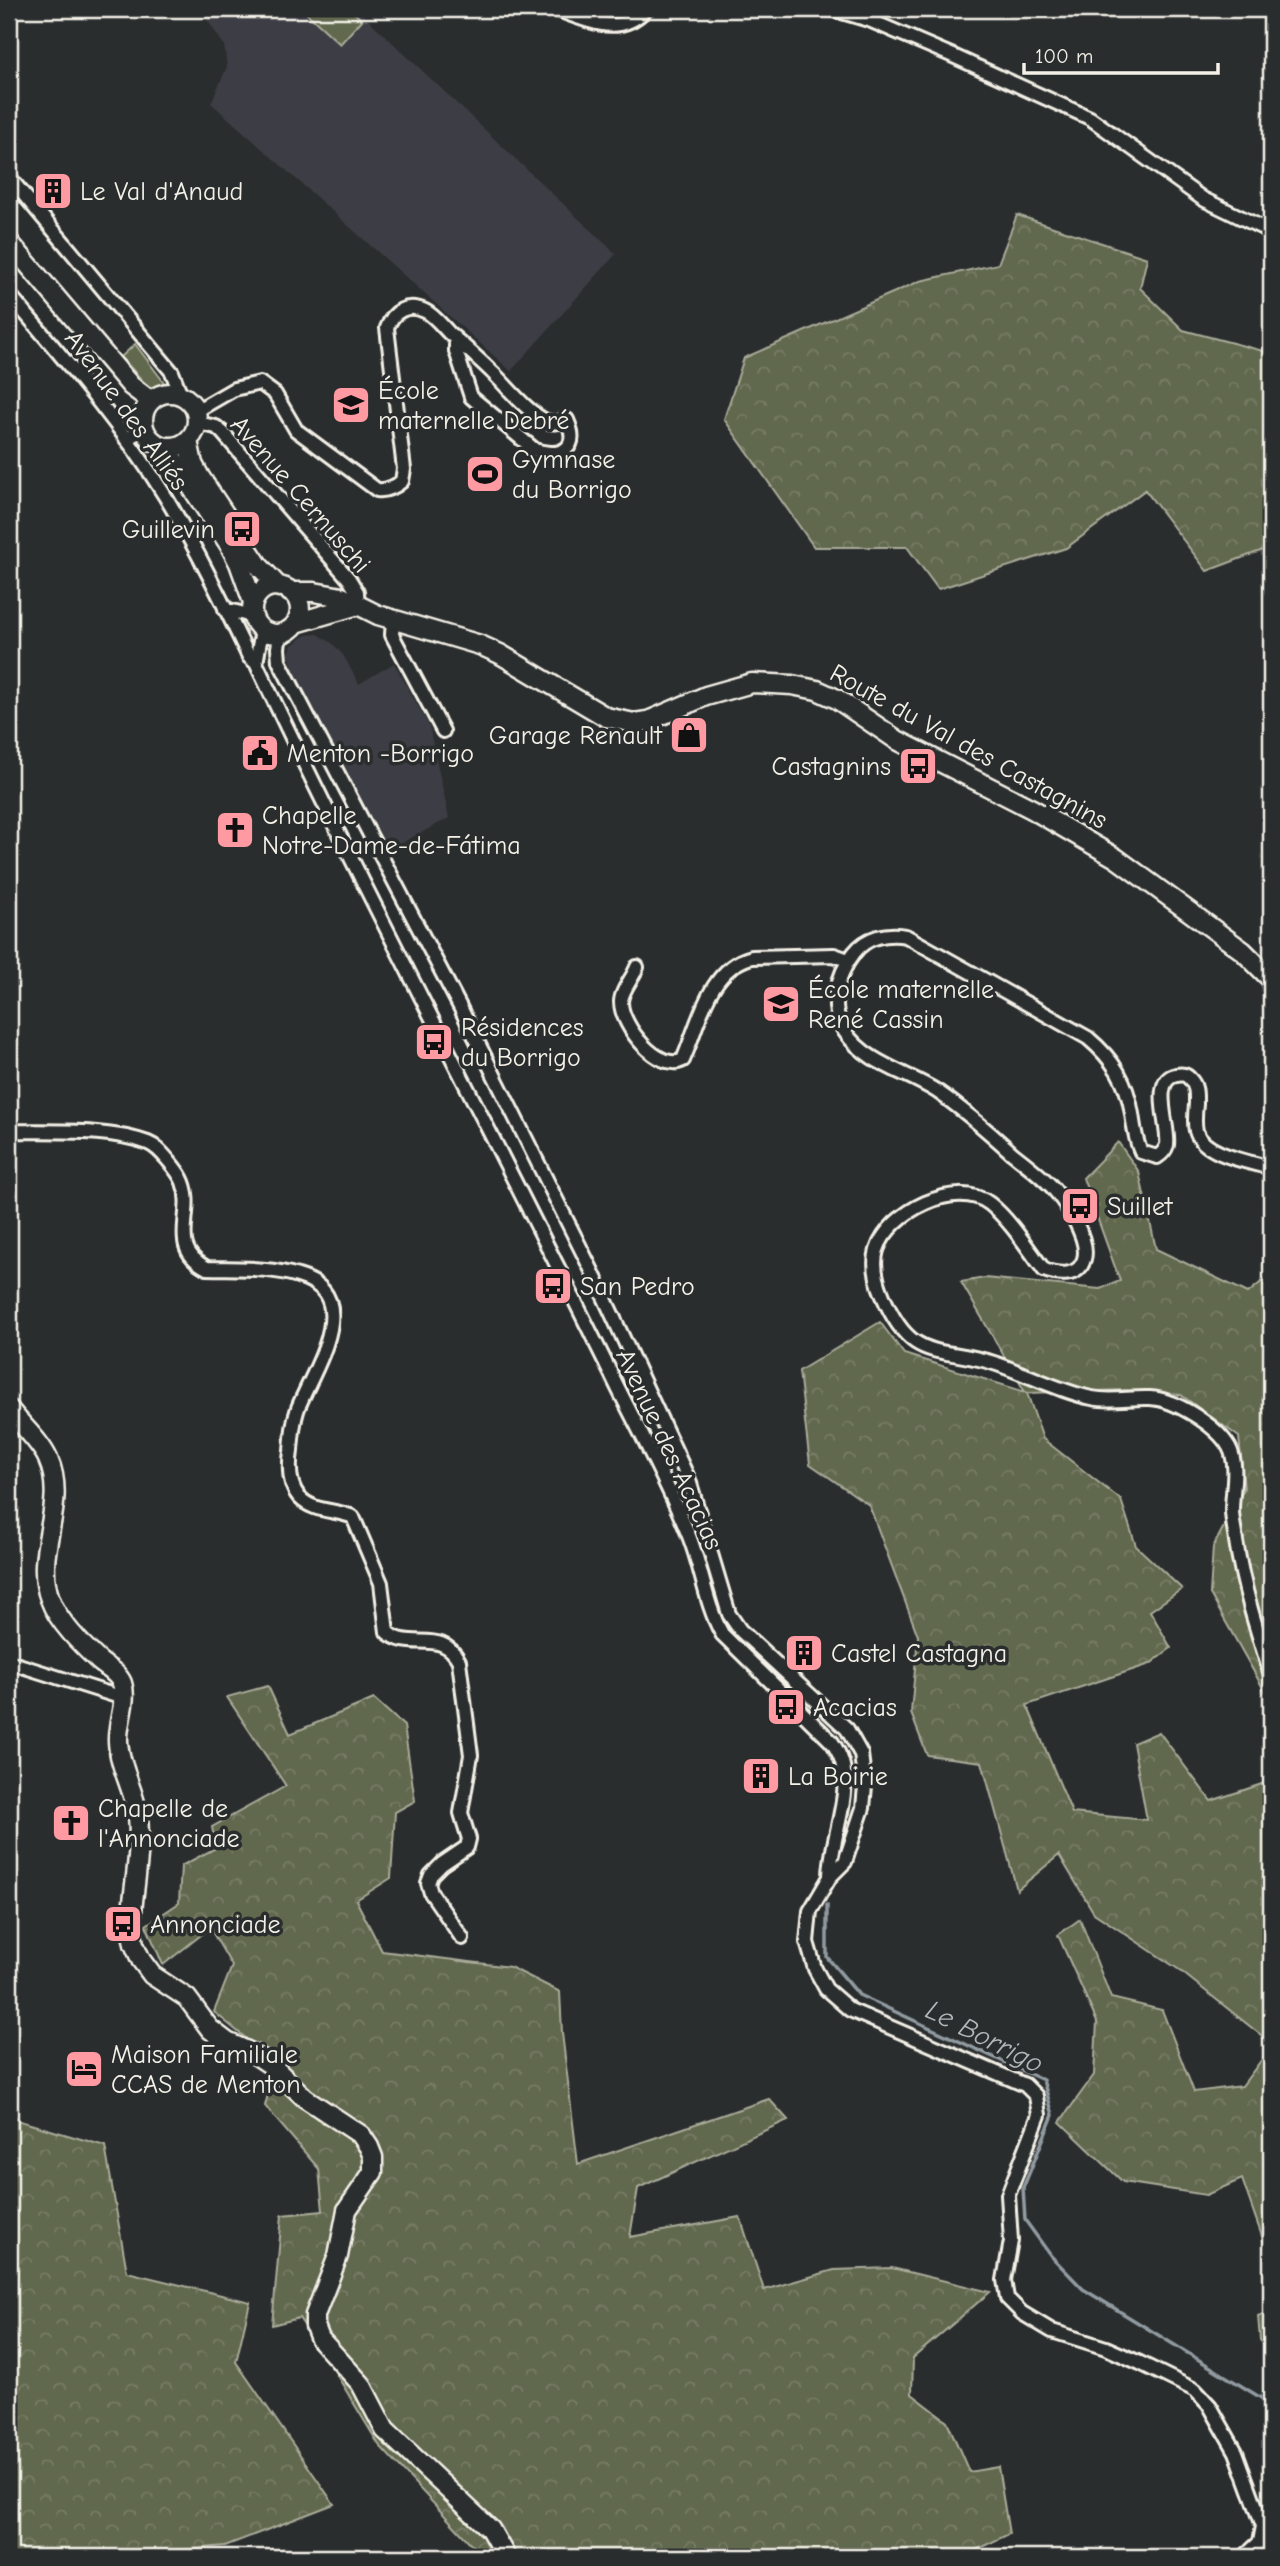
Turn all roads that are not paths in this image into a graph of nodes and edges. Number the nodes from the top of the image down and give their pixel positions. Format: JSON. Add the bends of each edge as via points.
{"nodes":[{"id":1,"x":554,"y":9,"type":"edge"},
{"id":2,"x":646,"y":9,"type":"edge"},
{"id":3,"x":832,"y":9,"type":"edge"},
{"id":4,"x":9,"y":177,"type":"edge"},
{"id":5,"x":1271,"y":232,"type":"edge"},
{"id":6,"x":9,"y":242,"type":"edge"},
{"id":7,"x":9,"y":294,"type":"edge"},
{"id":8,"x":456,"y":339,"type":"junction"},
{"id":9,"x":181,"y":395,"type":"junction"},
{"id":10,"x":151,"y":401,"type":"junction"},
{"id":11,"x":197,"y":417,"type":"junction"},
{"id":12,"x":144,"y":429,"type":"junction"},
{"id":13,"x":127,"y":439,"type":"junction"},
{"id":14,"x":188,"y":441,"type":"junction"},
{"id":15,"x":165,"y":447,"type":"junction"},
{"id":16,"x":284,"y":589,"type":"junction"},
{"id":17,"x":358,"y":605,"type":"junction"},
{"id":18,"x":225,"y":609,"type":"junction"},
{"id":19,"x":256,"y":616,"type":"junction"},
{"id":20,"x":386,"y":617,"type":"junction"},
{"id":21,"x":296,"y":623,"type":"junction"},
{"id":22,"x":280,"y":634,"type":"junction"},
{"id":23,"x":256,"y":663,"type":"junction"},
{"id":24,"x":443,"y":731,"type":"dead end"},
{"id":25,"x":848,"y":960,"type":"junction"},
{"id":26,"x":638,"y":967,"type":"dead end"},
{"id":27,"x":1271,"y":979,"type":"edge"},
{"id":28,"x":9,"y":1131,"type":"edge"},
{"id":29,"x":1271,"y":1168,"type":"edge"},
{"id":30,"x":9,"y":1409,"type":"edge"},
{"id":31,"x":9,"y":1662,"type":"edge"},
{"id":32,"x":1271,"y":1675,"type":"edge"},
{"id":33,"x":123,"y":1698,"type":"junction"},
{"id":34,"x":830,"y":1877,"type":"junction"},
{"id":35,"x":462,"y":1938,"type":"dead end"},
{"id":36,"x":506,"y":2557,"type":"edge"},
{"id":37,"x":1244,"y":2557,"type":"edge"}],
"edges":[{"from":1,"to":2,"type":"street","via":[[608,26],[630,23]]},
{"from":3,"to":5,"type":"street","via":[[869,20],[1090,118],[1203,199]]},
{"from":4,"to":9,"type":"street","via":[[172,372]]},
{"from":6,"to":10,"type":"street","via":[[131,386]]},
{"from":7,"to":13,"type":"street","name":"Avenue des Alliés"},
{"from":8,"to":8,"type":"street","via":[[471,397],[535,450],[563,452],[571,444],[573,433],[567,420],[545,421]]},
{"from":8,"to":11,"type":"street","via":[[427,312],[403,308],[390,318],[387,343],[404,469],[402,481],[386,491],[377,490],[296,430],[275,394],[260,383],[234,389]]},
{"from":9,"to":10,"type":"street","via":[[170,393]]},
{"from":9,"to":11,"type":"street","via":[[193,404]]},
{"from":10,"to":12,"type":"street","via":[[143,414]]},
{"from":11,"to":14,"type":"street","via":[[196,430]]},
{"from":11,"to":17,"type":"street","name":"Avenue Cernuschi","via":[[222,432],[349,579]]},
{"from":12,"to":13,"type":"street"},
{"from":12,"to":15,"type":"street","via":[[149,438]]},
{"from":13,"to":18,"type":"street","name":"Avenue des Alliés","via":[[165,496]]},
{"from":14,"to":15,"type":"street"},
{"from":14,"to":16,"type":"street","via":[[200,477],[259,566]]},
{"from":15,"to":19,"type":"street","via":[[229,544]]},
{"from":16,"to":17,"type":"street","name":"Route du Val des Castagnins","via":[[342,597]]},
{"from":16,"to":19,"type":"street","via":[[261,592]]},
{"from":16,"to":21,"type":"street","via":[[295,596]]},
{"from":17,"to":20,"type":"street","name":"Route du Val des Castagnins"},
{"from":17,"to":21,"type":"street"},
{"from":18,"to":19,"type":"street"},
{"from":18,"to":23,"type":"street","name":"Avenue des Acacias"},
{"from":19,"to":22,"type":"street","via":[[267,633]]},
{"from":19,"to":23,"type":"street"},
{"from":20,"to":24,"type":"street"},
{"from":20,"to":27,"type":"street","name":"Route du Val des Castagnins","via":[[480,645],[606,717],[634,723],[752,683],[817,690],[897,740],[1116,858],[1243,951]]},
{"from":21,"to":22,"type":"street"},
{"from":22,"to":34,"type":"street","name":"Avenue des Acacias","via":[[279,661],[460,1007],[589,1265],[689,1480],[729,1614],[740,1630],[847,1729],[861,1754],[863,1808],[845,1862]]},
{"from":23,"to":34,"type":"street","name":"Avenue des Acacias","via":[[668,1489],[690,1538],[722,1634],[832,1742],[842,1761],[845,1786]]},
{"from":25,"to":26,"type":"street","via":[[834,955],[740,960],[718,979],[683,1060],[676,1064],[652,1053],[623,1014],[621,1000]]},
{"from":25,"to":29,"type":"street","via":[[857,948],[877,936],[906,936],[1103,1050],[1128,1092],[1142,1152],[1157,1157],[1163,1153],[1167,1143],[1164,1084],[1178,1074],[1193,1082],[1196,1132],[1202,1143]]},
{"from":25,"to":32,"type":"street","via":[[835,1000],[844,1031],[880,1063],[937,1092],[1052,1187],[1070,1210],[1085,1258],[1078,1269],[1055,1274],[1044,1270],[990,1205],[978,1198],[928,1201],[891,1224],[876,1252],[877,1282],[897,1324],[908,1338],[931,1351],[994,1363],[1091,1398],[1152,1398],[1173,1403],[1215,1432],[1234,1461],[1232,1513],[1240,1563]]},
{"from":28,"to":35,"type":"street","via":[[93,1133],[150,1143],[183,1181],[184,1239],[194,1262],[207,1268],[297,1275],[314,1282],[330,1304],[331,1335],[294,1421],[289,1463],[293,1488],[311,1506],[353,1517],[380,1583],[387,1632],[407,1642],[442,1644],[453,1649],[459,1661],[471,1755],[461,1813],[469,1839],[467,1846],[430,1875],[428,1883]]},
{"from":30,"to":33,"type":"street","via":[[44,1451],[54,1479],[53,1519],[44,1555],[49,1598],[82,1642],[121,1680]]},
{"from":31,"to":33,"type":"street"},
{"from":33,"to":36,"type":"street","via":[[118,1746],[138,1815],[131,1928],[141,1961],[152,1975],[187,1998],[210,2029],[271,2065],[305,2098],[361,2135],[369,2147],[373,2172],[347,2210],[338,2256],[315,2326],[320,2339],[361,2384],[386,2430],[490,2529]]},
{"from":34,"to":37,"type":"street","via":[[810,1911],[807,1942],[826,1989],[850,2010],[1025,2085],[1036,2096],[1039,2115],[1008,2195],[1007,2298],[1052,2331],[1140,2363],[1195,2390],[1210,2406],[1236,2452],[1263,2526],[1260,2542]]}]}
